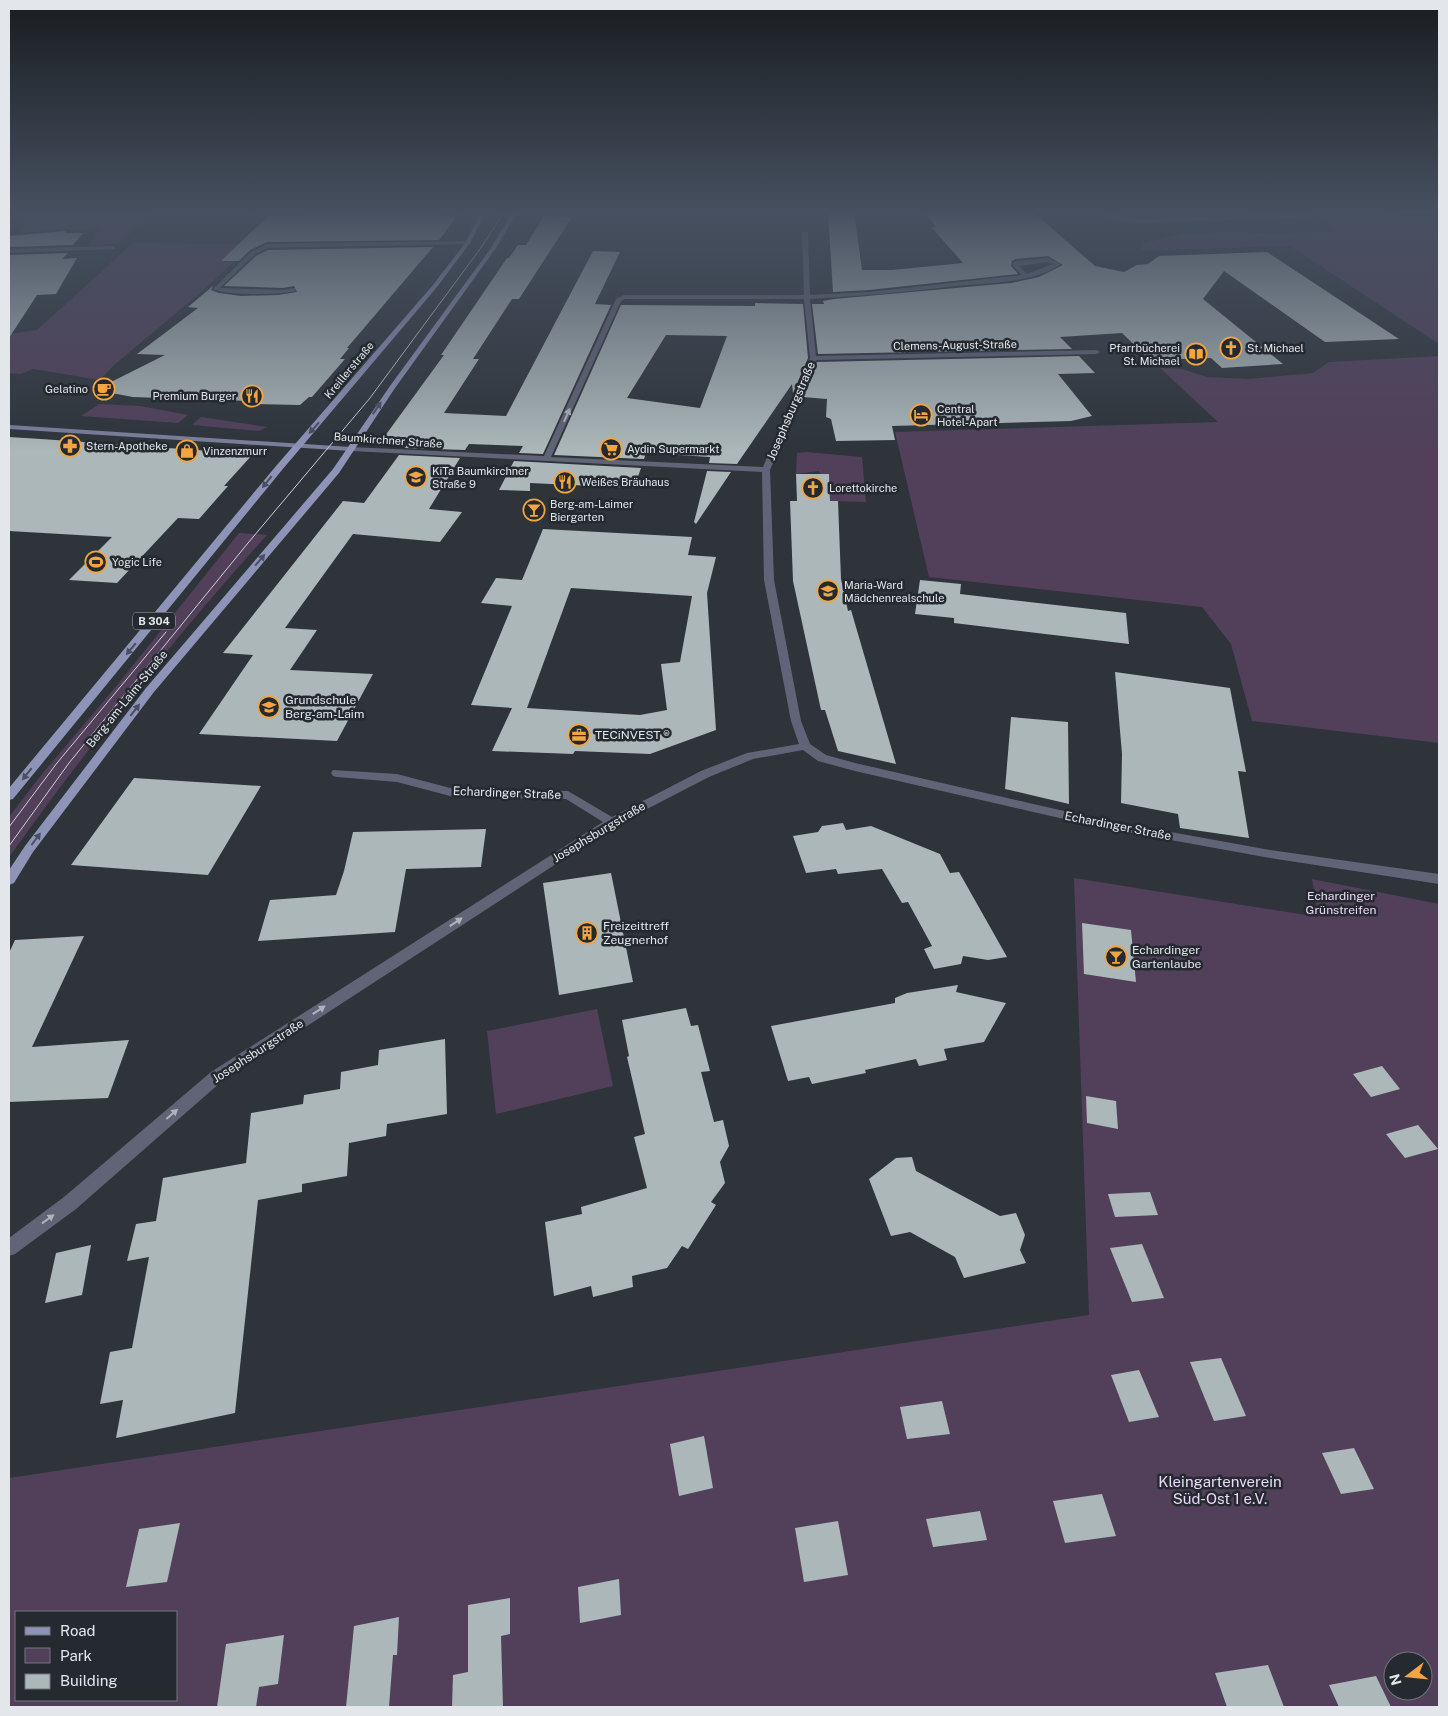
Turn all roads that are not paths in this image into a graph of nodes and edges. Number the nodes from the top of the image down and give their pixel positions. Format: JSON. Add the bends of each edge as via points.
{"nodes":[{"id":1,"x":230,"y":291,"type":"edge"},
{"id":2,"x":288,"y":291,"type":"edge"},
{"id":3,"x":431,"y":291,"type":"edge"},
{"id":4,"x":461,"y":291,"type":"edge"},
{"id":5,"x":807,"y":291,"type":"edge"},
{"id":6,"x":894,"y":291,"type":"edge"},
{"id":7,"x":807,"y":297,"type":"junction"},
{"id":8,"x":1097,"y":352,"type":"dead end"},
{"id":9,"x":814,"y":358,"type":"junction"},
{"id":10,"x":9,"y":426,"type":"edge"},
{"id":11,"x":298,"y":445,"type":"junction"},
{"id":12,"x":351,"y":449,"type":"junction"},
{"id":13,"x":546,"y":460,"type":"junction"},
{"id":14,"x":766,"y":470,"type":"junction"},
{"id":15,"x":805,"y":746,"type":"junction"},
{"id":16,"x":337,"y":773,"type":"dead end"},
{"id":17,"x":9,"y":796,"type":"edge"},
{"id":18,"x":612,"y":822,"type":"junction"},
{"id":19,"x":1439,"y":879,"type":"edge"},
{"id":20,"x":9,"y":880,"type":"edge"},
{"id":21,"x":9,"y":1248,"type":"edge"}],
"edges":[{"from":1,"to":2,"type":"street"},
{"from":3,"to":11,"type":"main road","name":"Kreillerstraße","number":"B 304","one_way":true},
{"from":12,"to":4,"type":"main road","one_way":true},
{"from":5,"to":7,"type":"street","name":"Josephsburgstraße"},
{"from":6,"to":7,"type":"street"},
{"from":7,"to":9,"type":"street","name":"Josephsburgstraße"},
{"from":13,"to":7,"type":"street","one_way":true,"via":[[618,300],[634,296]]},
{"from":8,"to":9,"type":"street","name":"Clemens-August-Straße"},
{"from":9,"to":14,"type":"street","name":"Josephsburgstraße"},
{"from":10,"to":11,"type":"main road","name":"Baumkirchner Straße"},
{"from":11,"to":12,"type":"main road","name":"Baumkirchner Straße"},
{"from":11,"to":17,"type":"main road","number":"B 304","one_way":true},
{"from":12,"to":13,"type":"street","name":"Baumkirchner Straße"},
{"from":20,"to":12,"type":"main road","name":"Berg-am-Laim-Straße","one_way":true,"via":[[139,704]]},
{"from":13,"to":14,"type":"street","name":"Baumkirchner Straße"},
{"from":14,"to":15,"type":"street","name":"Josephsburgstraße","via":[[768,580],[796,721]]},
{"from":15,"to":18,"type":"street","name":"Josephsburgstraße","via":[[751,756],[714,770]]},
{"from":15,"to":19,"type":"street","name":"Echardinger Straße","via":[[822,758],[1099,824]]},
{"from":16,"to":18,"type":"street","name":"Echardinger Straße","via":[[397,778],[454,793],[568,795]]},
{"from":21,"to":18,"type":"street","name":"Josephsburgstraße","one_way":true,"via":[[70,1203],[216,1077]]}]}
